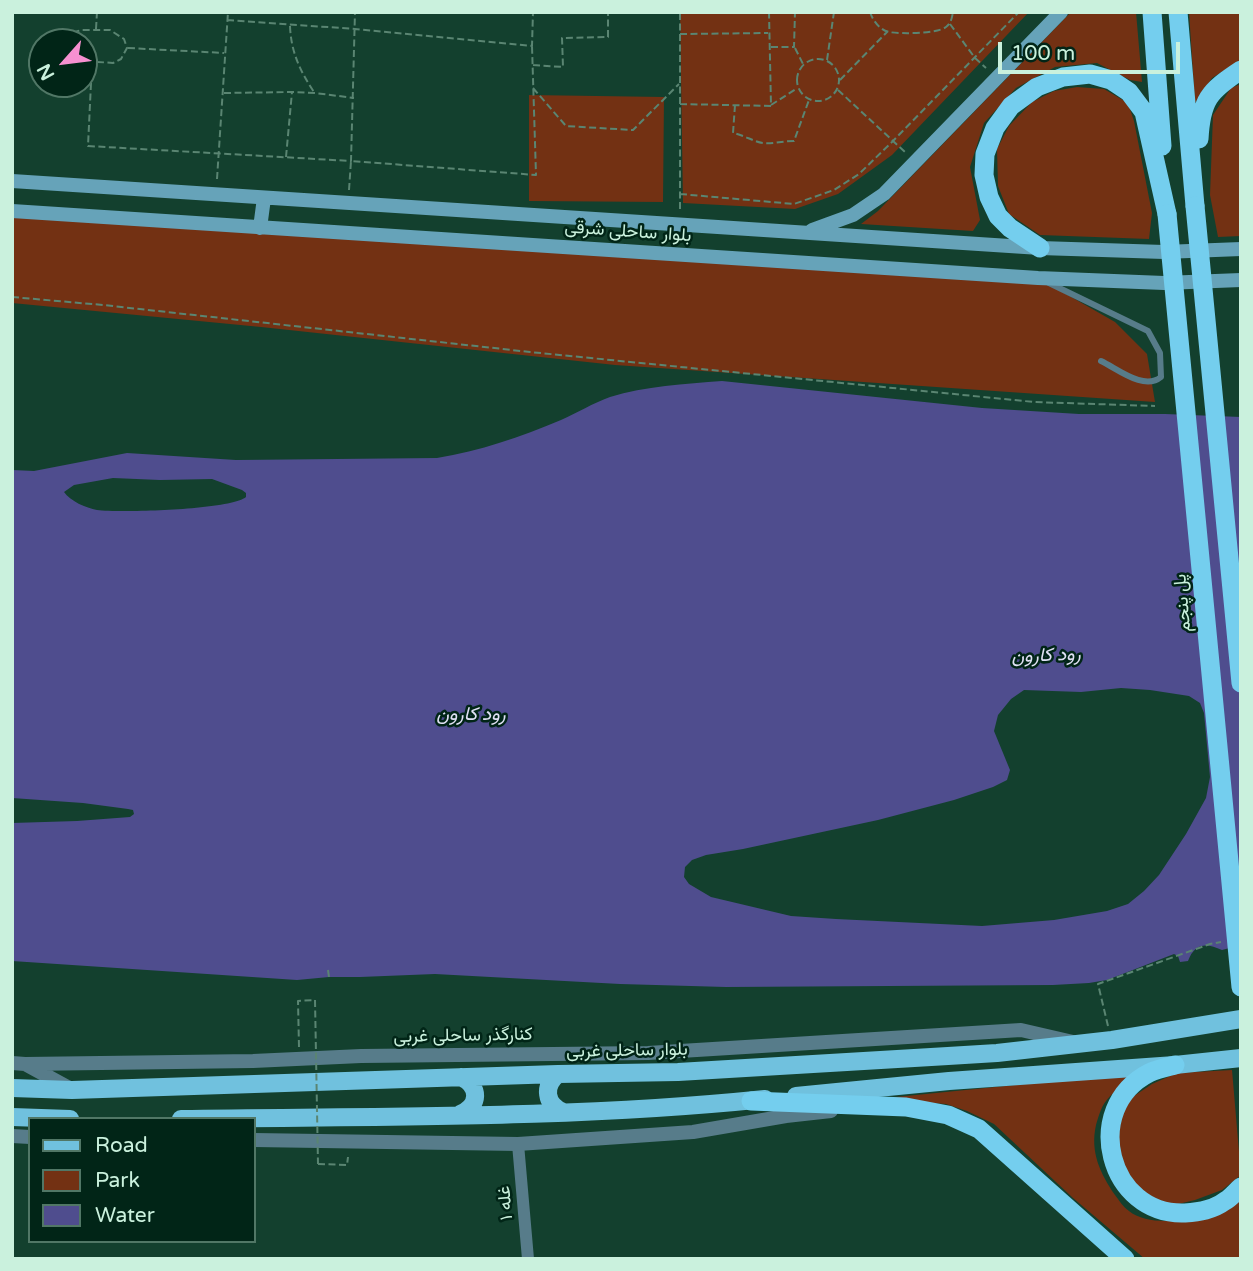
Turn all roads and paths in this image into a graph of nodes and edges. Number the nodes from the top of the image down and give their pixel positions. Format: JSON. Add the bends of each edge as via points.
{"nodes":[{"id":1,"x":228,"y":12,"type":"edge"},
{"id":2,"x":355,"y":12,"type":"edge"},
{"id":3,"x":533,"y":12,"type":"edge"},
{"id":4,"x":608,"y":12,"type":"edge"},
{"id":5,"x":680,"y":12,"type":"edge"},
{"id":6,"x":769,"y":12,"type":"edge"},
{"id":7,"x":795,"y":12,"type":"edge"},
{"id":8,"x":834,"y":12,"type":"edge"},
{"id":9,"x":870,"y":12,"type":"edge"},
{"id":10,"x":953,"y":12,"type":"edge"},
{"id":11,"x":1019,"y":12,"type":"edge"},
{"id":12,"x":1061,"y":12,"type":"edge"},
{"id":13,"x":1152,"y":12,"type":"edge"},
{"id":14,"x":1178,"y":12,"type":"edge"},
{"id":15,"x":227,"y":20,"type":"junction"},
{"id":16,"x":950,"y":23,"type":"junction"},
{"id":17,"x":290,"y":24,"type":"junction"},
{"id":18,"x":355,"y":29,"type":"junction"},
{"id":19,"x":98,"y":30,"type":"edge"},
{"id":20,"x":888,"y":32,"type":"junction"},
{"id":21,"x":769,"y":33,"type":"junction"},
{"id":22,"x":680,"y":34,"type":"junction"},
{"id":23,"x":532,"y":46,"type":"junction"},
{"id":24,"x":770,"y":47,"type":"junction"},
{"id":25,"x":794,"y":47,"type":"junction"},
{"id":26,"x":127,"y":48,"type":"junction"},
{"id":27,"x":225,"y":52,"type":"junction"},
{"id":28,"x":975,"y":58,"type":"junction"},
{"id":29,"x":827,"y":61,"type":"junction"},
{"id":30,"x":98,"y":62,"type":"edge"},
{"id":31,"x":803,"y":64,"type":"junction"},
{"id":32,"x":532,"y":65,"type":"junction"},
{"id":33,"x":1241,"y":70,"type":"edge"},
{"id":34,"x":997,"y":78,"type":"junction"},
{"id":35,"x":839,"y":81,"type":"junction"},
{"id":36,"x":680,"y":83,"type":"junction"},
{"id":37,"x":533,"y":87,"type":"junction"},
{"id":38,"x":797,"y":87,"type":"junction"},
{"id":39,"x":837,"y":89,"type":"junction"},
{"id":40,"x":292,"y":92,"type":"junction"},
{"id":41,"x":223,"y":93,"type":"junction"},
{"id":42,"x":315,"y":93,"type":"junction"},
{"id":43,"x":90,"y":98,"type":"edge"},
{"id":44,"x":354,"y":98,"type":"junction"},
{"id":45,"x":808,"y":100,"type":"junction"},
{"id":46,"x":680,"y":104,"type":"junction"},
{"id":47,"x":735,"y":105,"type":"junction"},
{"id":48,"x":771,"y":106,"type":"junction"},
{"id":49,"x":893,"y":141,"type":"junction"},
{"id":50,"x":219,"y":154,"type":"junction"},
{"id":51,"x":286,"y":158,"type":"junction"},
{"id":52,"x":351,"y":162,"type":"junction"},
{"id":53,"x":915,"y":162,"type":"junction"},
{"id":54,"x":12,"y":173,"type":"edge"},
{"id":55,"x":12,"y":181,"type":"edge"},
{"id":56,"x":33,"y":182,"type":"junction"},
{"id":57,"x":216,"y":194,"type":"junction"},
{"id":58,"x":680,"y":194,"type":"junction"},
{"id":59,"x":264,"y":198,"type":"junction"},
{"id":60,"x":348,"y":203,"type":"junction"},
{"id":61,"x":1195,"y":206,"type":"junction"},
{"id":62,"x":12,"y":211,"type":"edge"},
{"id":63,"x":1167,"y":214,"type":"junction"},
{"id":64,"x":680,"y":225,"type":"junction"},
{"id":65,"x":260,"y":228,"type":"junction"},
{"id":66,"x":804,"y":232,"type":"junction"},
{"id":67,"x":1040,"y":248,"type":"junction"},
{"id":68,"x":1241,"y":250,"type":"edge"},
{"id":69,"x":1038,"y":278,"type":"junction"},
{"id":70,"x":1241,"y":280,"type":"edge"},
{"id":71,"x":12,"y":298,"type":"edge"},
{"id":72,"x":1101,"y":361,"type":"dead end"},
{"id":73,"x":1155,"y":406,"type":"dead end"},
{"id":74,"x":1241,"y":683,"type":"edge"},
{"id":75,"x":1230,"y":941,"type":"dead end"},
{"id":76,"x":328,"y":970,"type":"dead end"},
{"id":77,"x":329,"y":977,"type":"dead end"},
{"id":78,"x":1241,"y":988,"type":"edge"},
{"id":79,"x":1241,"y":1019,"type":"edge"},
{"id":80,"x":1112,"y":1040,"type":"junction"},
{"id":81,"x":1081,"y":1044,"type":"junction"},
{"id":82,"x":1241,"y":1057,"type":"edge"},
{"id":83,"x":299,"y":1059,"type":"junction"},
{"id":84,"x":19,"y":1063,"type":"edge"},
{"id":85,"x":1175,"y":1065,"type":"junction"},
{"id":86,"x":558,"y":1074,"type":"junction"},
{"id":87,"x":461,"y":1077,"type":"junction"},
{"id":88,"x":12,"y":1088,"type":"edge"},
{"id":89,"x":72,"y":1090,"type":"junction"},
{"id":90,"x":751,"y":1101,"type":"junction"},
{"id":91,"x":882,"y":1107,"type":"junction"},
{"id":92,"x":563,"y":1112,"type":"junction"},
{"id":93,"x":460,"y":1114,"type":"junction"},
{"id":94,"x":256,"y":1118,"type":"edge"},
{"id":95,"x":256,"y":1140,"type":"edge"},
{"id":96,"x":518,"y":1144,"type":"junction"},
{"id":97,"x":347,"y":1165,"type":"dead end"},
{"id":98,"x":1241,"y":1186,"type":"edge"},
{"id":99,"x":528,"y":1259,"type":"edge"},
{"id":100,"x":1125,"y":1259,"type":"edge"}],
"edges":[{"from":1,"to":15,"type":"path"},
{"from":2,"to":18,"type":"path"},
{"from":3,"to":23,"type":"path"},
{"from":4,"to":32,"type":"path","via":[[608,37],[562,38],[563,67]]},
{"from":5,"to":22,"type":"path"},
{"from":6,"to":21,"type":"path"},
{"from":7,"to":25,"type":"path"},
{"from":8,"to":29,"type":"path"},
{"from":9,"to":20,"type":"path"},
{"from":10,"to":16,"type":"path"},
{"from":11,"to":28,"type":"path"},
{"from":12,"to":34,"type":"main road"},
{"from":13,"to":63,"type":"highway"},
{"from":14,"to":61,"type":"highway"},
{"from":15,"to":17,"type":"path"},
{"from":15,"to":27,"type":"path"},
{"from":16,"to":20,"type":"path","via":[[932,33]]},
{"from":16,"to":28,"type":"path"},
{"from":17,"to":18,"type":"path"},
{"from":17,"to":42,"type":"path","via":[[294,54]]},
{"from":18,"to":23,"type":"path"},
{"from":18,"to":44,"type":"path"},
{"from":19,"to":26,"type":"path","via":[[110,30],[124,39]]},
{"from":20,"to":35,"type":"path"},
{"from":21,"to":22,"type":"path"},
{"from":21,"to":24,"type":"path"},
{"from":22,"to":36,"type":"path"},
{"from":23,"to":32,"type":"path"},
{"from":24,"to":25,"type":"path"},
{"from":24,"to":48,"type":"path"},
{"from":25,"to":31,"type":"path"},
{"from":26,"to":27,"type":"path"},
{"from":26,"to":30,"type":"path","via":[[121,59]]},
{"from":27,"to":41,"type":"path"},
{"from":28,"to":34,"type":"path"},
{"from":28,"to":49,"type":"path"},
{"from":29,"to":31,"type":"path"},
{"from":29,"to":35,"type":"path"},
{"from":31,"to":38,"type":"path"},
{"from":32,"to":37,"type":"path"},
{"from":33,"to":61,"type":"highway","via":[[1209,97],[1200,117]]},
{"from":34,"to":53,"type":"main road"},
{"from":35,"to":39,"type":"path"},
{"from":36,"to":37,"type":"path","via":[[633,130],[566,126]]},
{"from":36,"to":46,"type":"path"},
{"from":37,"to":52,"type":"path","via":[[536,175]]},
{"from":38,"to":45,"type":"path"},
{"from":38,"to":48,"type":"path"},
{"from":39,"to":45,"type":"path","via":[[825,100]]},
{"from":39,"to":49,"type":"path"},
{"from":40,"to":41,"type":"path"},
{"from":40,"to":42,"type":"path"},
{"from":40,"to":51,"type":"path"},
{"from":41,"to":50,"type":"path"},
{"from":42,"to":44,"type":"path"},
{"from":43,"to":50,"type":"path","via":[[88,146]]},
{"from":44,"to":52,"type":"path"},
{"from":45,"to":47,"type":"path","via":[[794,141],[764,143],[733,133]]},
{"from":46,"to":47,"type":"path"},
{"from":46,"to":58,"type":"path"},
{"from":47,"to":48,"type":"path"},
{"from":49,"to":53,"type":"path"},
{"from":49,"to":58,"type":"path","via":[[859,174],[834,190],[794,204]]},
{"from":50,"to":51,"type":"path"},
{"from":50,"to":57,"type":"path"},
{"from":51,"to":52,"type":"path"},
{"from":52,"to":60,"type":"path"},
{"from":53,"to":66,"type":"main road","via":[[884,194],[853,215]]},
{"from":54,"to":56,"type":"main road"},
{"from":55,"to":56,"type":"main road","name":"بلوار ساحلی شرقی"},
{"from":56,"to":57,"type":"main road","name":"بلوار ساحلی شرقی"},
{"from":57,"to":59,"type":"main road","name":"بلوار ساحلی شرقی"},
{"from":58,"to":64,"type":"path"},
{"from":59,"to":60,"type":"main road","name":"بلوار ساحلی شرقی"},
{"from":59,"to":65,"type":"main road"},
{"from":60,"to":64,"type":"main road","name":"بلوار ساحلی شرقی"},
{"from":61,"to":74,"type":"highway","bridge":true},
{"from":62,"to":65,"type":"main road","name":"بلوار ساحلی شرقی"},
{"from":63,"to":67,"type":"highway","via":[[1144,112],[1129,92],[1111,80],[1090,75],[1063,77],[1011,106],[995,128],[985,154],[984,175],[998,216]]},
{"from":63,"to":78,"type":"highway","name":"پل پنجم","bridge":true},
{"from":64,"to":66,"type":"main road","name":"بلوار ساحلی شرقی"},
{"from":65,"to":69,"type":"main road","name":"بلوار ساحلی شرقی"},
{"from":66,"to":67,"type":"main road","name":"بلوار ساحلی شرقی"},
{"from":67,"to":68,"type":"main road","name":"بلوار ساحلی شرقی"},
{"from":69,"to":70,"type":"main road","name":"بلوار ساحلی شرقی","via":[[1164,283]]},
{"from":69,"to":72,"type":"lane","via":[[1148,331],[1160,353],[1161,377],[1147,382],[1135,379]]},
{"from":71,"to":73,"type":"path","via":[[1020,401]]},
{"from":75,"to":80,"type":"path","via":[[1098,984]]},
{"from":76,"to":77,"type":"path"},
{"from":79,"to":80,"type":"main road","name":"بلوار ساحلی غربی"},
{"from":80,"to":81,"type":"main road","name":"بلوار ساحلی غربی"},
{"from":81,"to":83,"type":"street","name":"کنارگذر ساحلی غربی","via":[[1021,1030],[648,1053]]},
{"from":81,"to":86,"type":"main road","name":"بلوار ساحلی غربی","via":[[678,1072]]},
{"from":82,"to":85,"type":"main road"},
{"from":83,"to":84,"type":"street","name":"کنارگذر ساحلی غربی"},
{"from":83,"to":97,"type":"path","bridge":true,"via":[[298,1001],[315,1000],[318,1164]]},
{"from":84,"to":89,"type":"street"},
{"from":85,"to":90,"type":"main road"},
{"from":85,"to":98,"type":"highway","via":[[1149,1073],[1128,1089],[1114,1112],[1109,1138],[1114,1165],[1127,1188],[1148,1205],[1174,1213],[1200,1212],[1225,1202]]},
{"from":86,"to":87,"type":"main road","name":"بلوار ساحلی غربی"},
{"from":86,"to":92,"type":"main road","via":[[548,1085],[548,1095],[551,1104]]},
{"from":87,"to":89,"type":"main road","name":"بلوار ساحلی غربی"},
{"from":87,"to":93,"type":"main road","via":[[470,1082],[475,1101]]},
{"from":88,"to":89,"type":"main road","name":"بلوار ساحلی غربی"},
{"from":90,"to":91,"type":"highway"},
{"from":90,"to":92,"type":"main road"},
{"from":91,"to":96,"type":"street","via":[[786,1116],[693,1132]]},
{"from":91,"to":100,"type":"highway","via":[[948,1115],[979,1129]]},
{"from":92,"to":93,"type":"main road"},
{"from":93,"to":94,"type":"main road"},
{"from":95,"to":96,"type":"street"},
{"from":96,"to":99,"type":"street","name":"غله ۱"}]}
